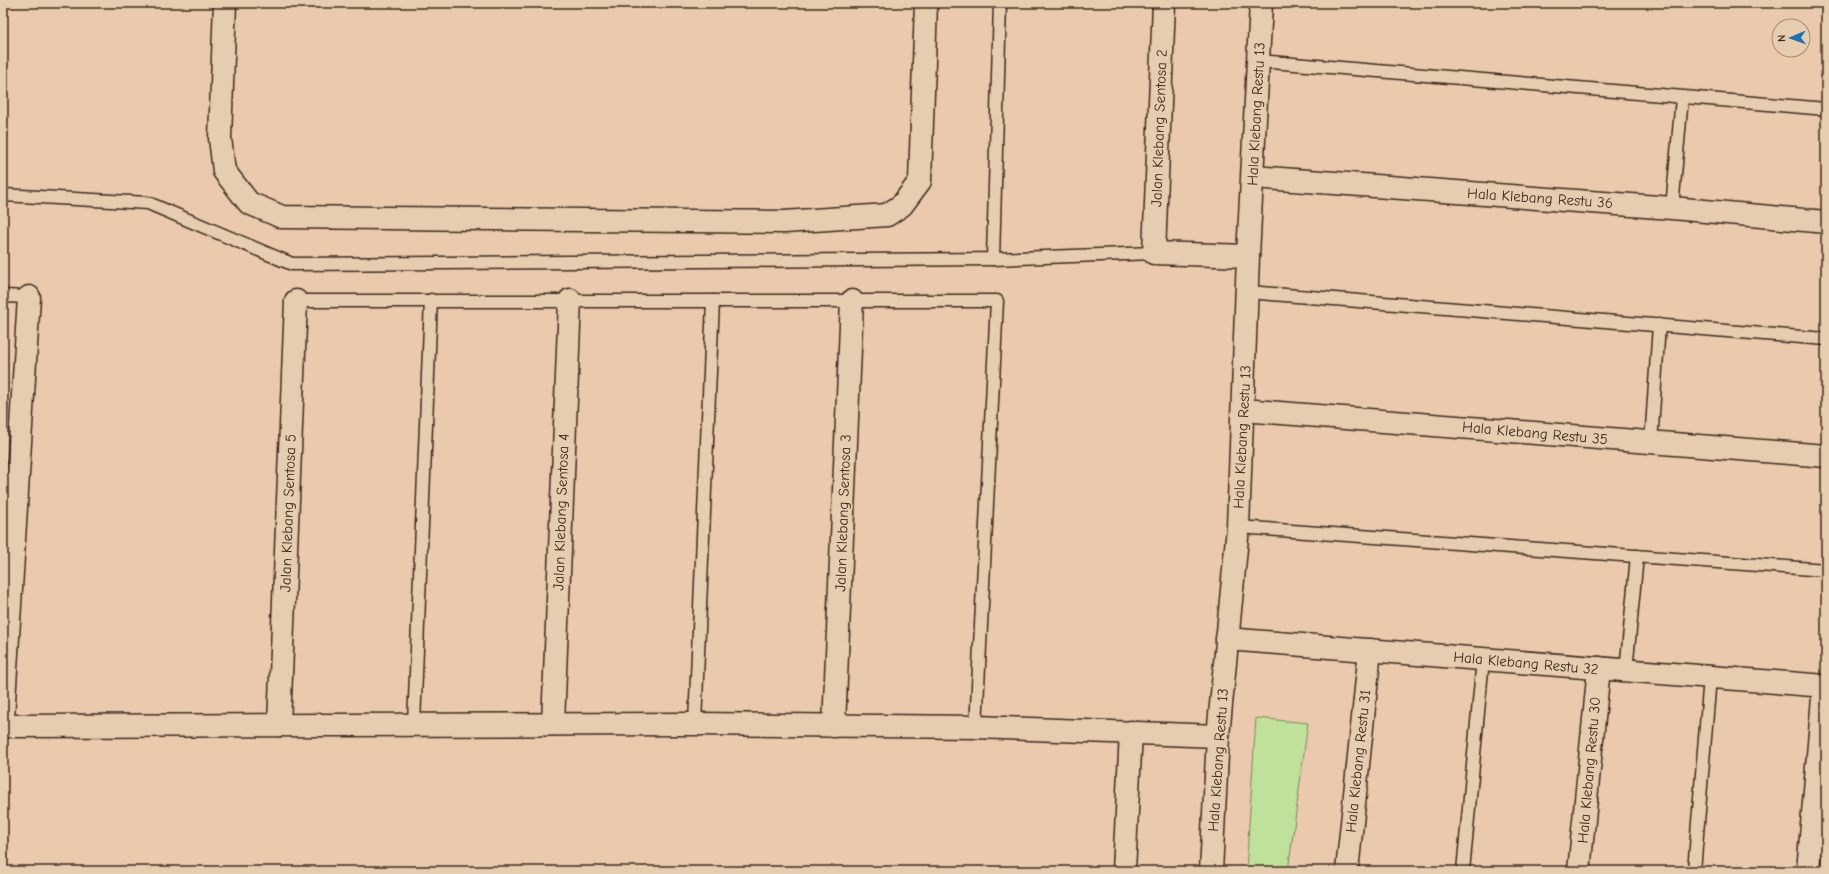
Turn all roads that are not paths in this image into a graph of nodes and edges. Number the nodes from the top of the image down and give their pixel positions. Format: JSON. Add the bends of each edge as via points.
{"nodes":[{"id":1,"x":225,"y":3,"type":"edge"},
{"id":2,"x":926,"y":3,"type":"edge"},
{"id":3,"x":1000,"y":3,"type":"edge"},
{"id":4,"x":1164,"y":3,"type":"edge"},
{"id":5,"x":1261,"y":3,"type":"edge"},
{"id":6,"x":1258,"y":61,"type":"junction"},
{"id":7,"x":1682,"y":98,"type":"junction"},
{"id":8,"x":1826,"y":109,"type":"edge"},
{"id":9,"x":1253,"y":177,"type":"junction"},
{"id":10,"x":3,"y":195,"type":"edge"},
{"id":11,"x":1672,"y":208,"type":"junction"},
{"id":12,"x":1826,"y":222,"type":"edge"},
{"id":13,"x":1154,"y":253,"type":"junction"},
{"id":14,"x":1248,"y":256,"type":"junction"},
{"id":15,"x":993,"y":259,"type":"junction"},
{"id":16,"x":1248,"y":292,"type":"junction"},
{"id":17,"x":3,"y":296,"type":"edge"},
{"id":18,"x":30,"y":296,"type":"joint"},
{"id":19,"x":296,"y":300,"type":"joint"},
{"id":20,"x":431,"y":300,"type":"junction"},
{"id":21,"x":570,"y":300,"type":"junction"},
{"id":22,"x":713,"y":301,"type":"junction"},
{"id":23,"x":852,"y":301,"type":"junction"},
{"id":24,"x":1659,"y":325,"type":"junction"},
{"id":25,"x":1826,"y":339,"type":"edge"},
{"id":26,"x":1243,"y":410,"type":"junction"},
{"id":27,"x":1651,"y":442,"type":"junction"},
{"id":28,"x":1826,"y":456,"type":"edge"},
{"id":29,"x":1238,"y":527,"type":"junction"},
{"id":30,"x":1637,"y":556,"type":"junction"},
{"id":31,"x":1826,"y":570,"type":"edge"},
{"id":32,"x":1227,"y":639,"type":"junction"},
{"id":33,"x":1370,"y":650,"type":"junction"},
{"id":34,"x":1483,"y":659,"type":"junction"},
{"id":35,"x":1599,"y":668,"type":"junction"},
{"id":36,"x":1626,"y":671,"type":"junction"},
{"id":37,"x":1710,"y":677,"type":"junction"},
{"id":38,"x":1825,"y":686,"type":"edge"},
{"id":39,"x":3,"y":718,"type":"edge"},
{"id":40,"x":414,"y":724,"type":"junction"},
{"id":41,"x":553,"y":724,"type":"junction"},
{"id":42,"x":695,"y":724,"type":"junction"},
{"id":43,"x":279,"y":725,"type":"junction"},
{"id":44,"x":3,"y":726,"type":"edge"},
{"id":45,"x":834,"y":726,"type":"junction"},
{"id":46,"x":976,"y":727,"type":"junction"},
{"id":47,"x":1131,"y":732,"type":"junction"},
{"id":48,"x":1218,"y":736,"type":"junction"},
{"id":49,"x":1124,"y":871,"type":"edge"},
{"id":50,"x":1211,"y":871,"type":"edge"},
{"id":51,"x":1347,"y":871,"type":"edge"},
{"id":52,"x":1463,"y":871,"type":"edge"},
{"id":53,"x":1579,"y":871,"type":"edge"},
{"id":54,"x":1694,"y":871,"type":"edge"},
{"id":55,"x":1808,"y":871,"type":"edge"}],
"edges":[{"from":1,"to":2,"type":"street","via":[[220,138],[224,171],[249,203],[282,217],[784,222],[887,215],[902,205],[920,181]]},
{"from":3,"to":15,"type":"lane"},
{"from":4,"to":13,"type":"street","name":"Jalan Klebang Sentosa 2"},
{"from":5,"to":6,"type":"street","name":"Hala Klebang Restu 13"},
{"from":6,"to":7,"type":"lane"},
{"from":6,"to":9,"type":"street","name":"Hala Klebang Restu 13"},
{"from":7,"to":8,"type":"lane"},
{"from":7,"to":11,"type":"lane"},
{"from":9,"to":11,"type":"street","name":"Hala Klebang Restu 36"},
{"from":9,"to":14,"type":"street","name":"Hala Klebang Restu 13"},
{"from":10,"to":15,"type":"lane","via":[[148,203],[292,264]]},
{"from":11,"to":12,"type":"street","name":"Hala Klebang Restu 36"},
{"from":13,"to":14,"type":"street"},
{"from":13,"to":15,"type":"lane"},
{"from":14,"to":16,"type":"street","name":"Hala Klebang Restu 13"},
{"from":16,"to":24,"type":"lane"},
{"from":16,"to":26,"type":"street","name":"Hala Klebang Restu 13"},
{"from":17,"to":18,"type":"lane"},
{"from":18,"to":39,"type":"street"},
{"from":19,"to":20,"type":"lane"},
{"from":19,"to":43,"type":"street","name":"Jalan Klebang Sentosa 5"},
{"from":20,"to":21,"type":"lane"},
{"from":20,"to":40,"type":"lane"},
{"from":21,"to":22,"type":"lane"},
{"from":21,"to":41,"type":"street","name":"Jalan Klebang Sentosa 4"},
{"from":22,"to":23,"type":"lane"},
{"from":22,"to":42,"type":"lane"},
{"from":23,"to":45,"type":"street","name":"Jalan Klebang Sentosa 3"},
{"from":23,"to":46,"type":"lane","via":[[997,301]]},
{"from":24,"to":25,"type":"lane"},
{"from":24,"to":27,"type":"lane"},
{"from":26,"to":27,"type":"street","name":"Hala Klebang Restu 35"},
{"from":26,"to":29,"type":"street","name":"Hala Klebang Restu 13"},
{"from":27,"to":28,"type":"street","name":"Hala Klebang Restu 35"},
{"from":29,"to":30,"type":"lane"},
{"from":29,"to":32,"type":"street","name":"Hala Klebang Restu 13"},
{"from":30,"to":31,"type":"lane"},
{"from":30,"to":36,"type":"lane"},
{"from":32,"to":33,"type":"street","name":"Hala Klebang Restu 32"},
{"from":32,"to":48,"type":"street","name":"Hala Klebang Restu 13"},
{"from":33,"to":34,"type":"street","name":"Hala Klebang Restu 32"},
{"from":33,"to":51,"type":"street","name":"Hala Klebang Restu 31"},
{"from":34,"to":35,"type":"street","name":"Hala Klebang Restu 32"},
{"from":34,"to":52,"type":"lane"},
{"from":35,"to":36,"type":"street","name":"Hala Klebang Restu 32"},
{"from":35,"to":53,"type":"street","name":"Hala Klebang Restu 30"},
{"from":36,"to":37,"type":"street","name":"Hala Klebang Restu 32"},
{"from":37,"to":38,"type":"street","name":"Hala Klebang Restu 32"},
{"from":37,"to":54,"type":"lane"},
{"from":38,"to":55,"type":"street"},
{"from":40,"to":41,"type":"street"},
{"from":40,"to":43,"type":"street"},
{"from":41,"to":42,"type":"street"},
{"from":42,"to":45,"type":"street"},
{"from":43,"to":44,"type":"street"},
{"from":45,"to":46,"type":"street"},
{"from":46,"to":47,"type":"street"},
{"from":47,"to":48,"type":"street"},
{"from":47,"to":49,"type":"street"},
{"from":48,"to":50,"type":"street","name":"Hala Klebang Restu 13"}]}
